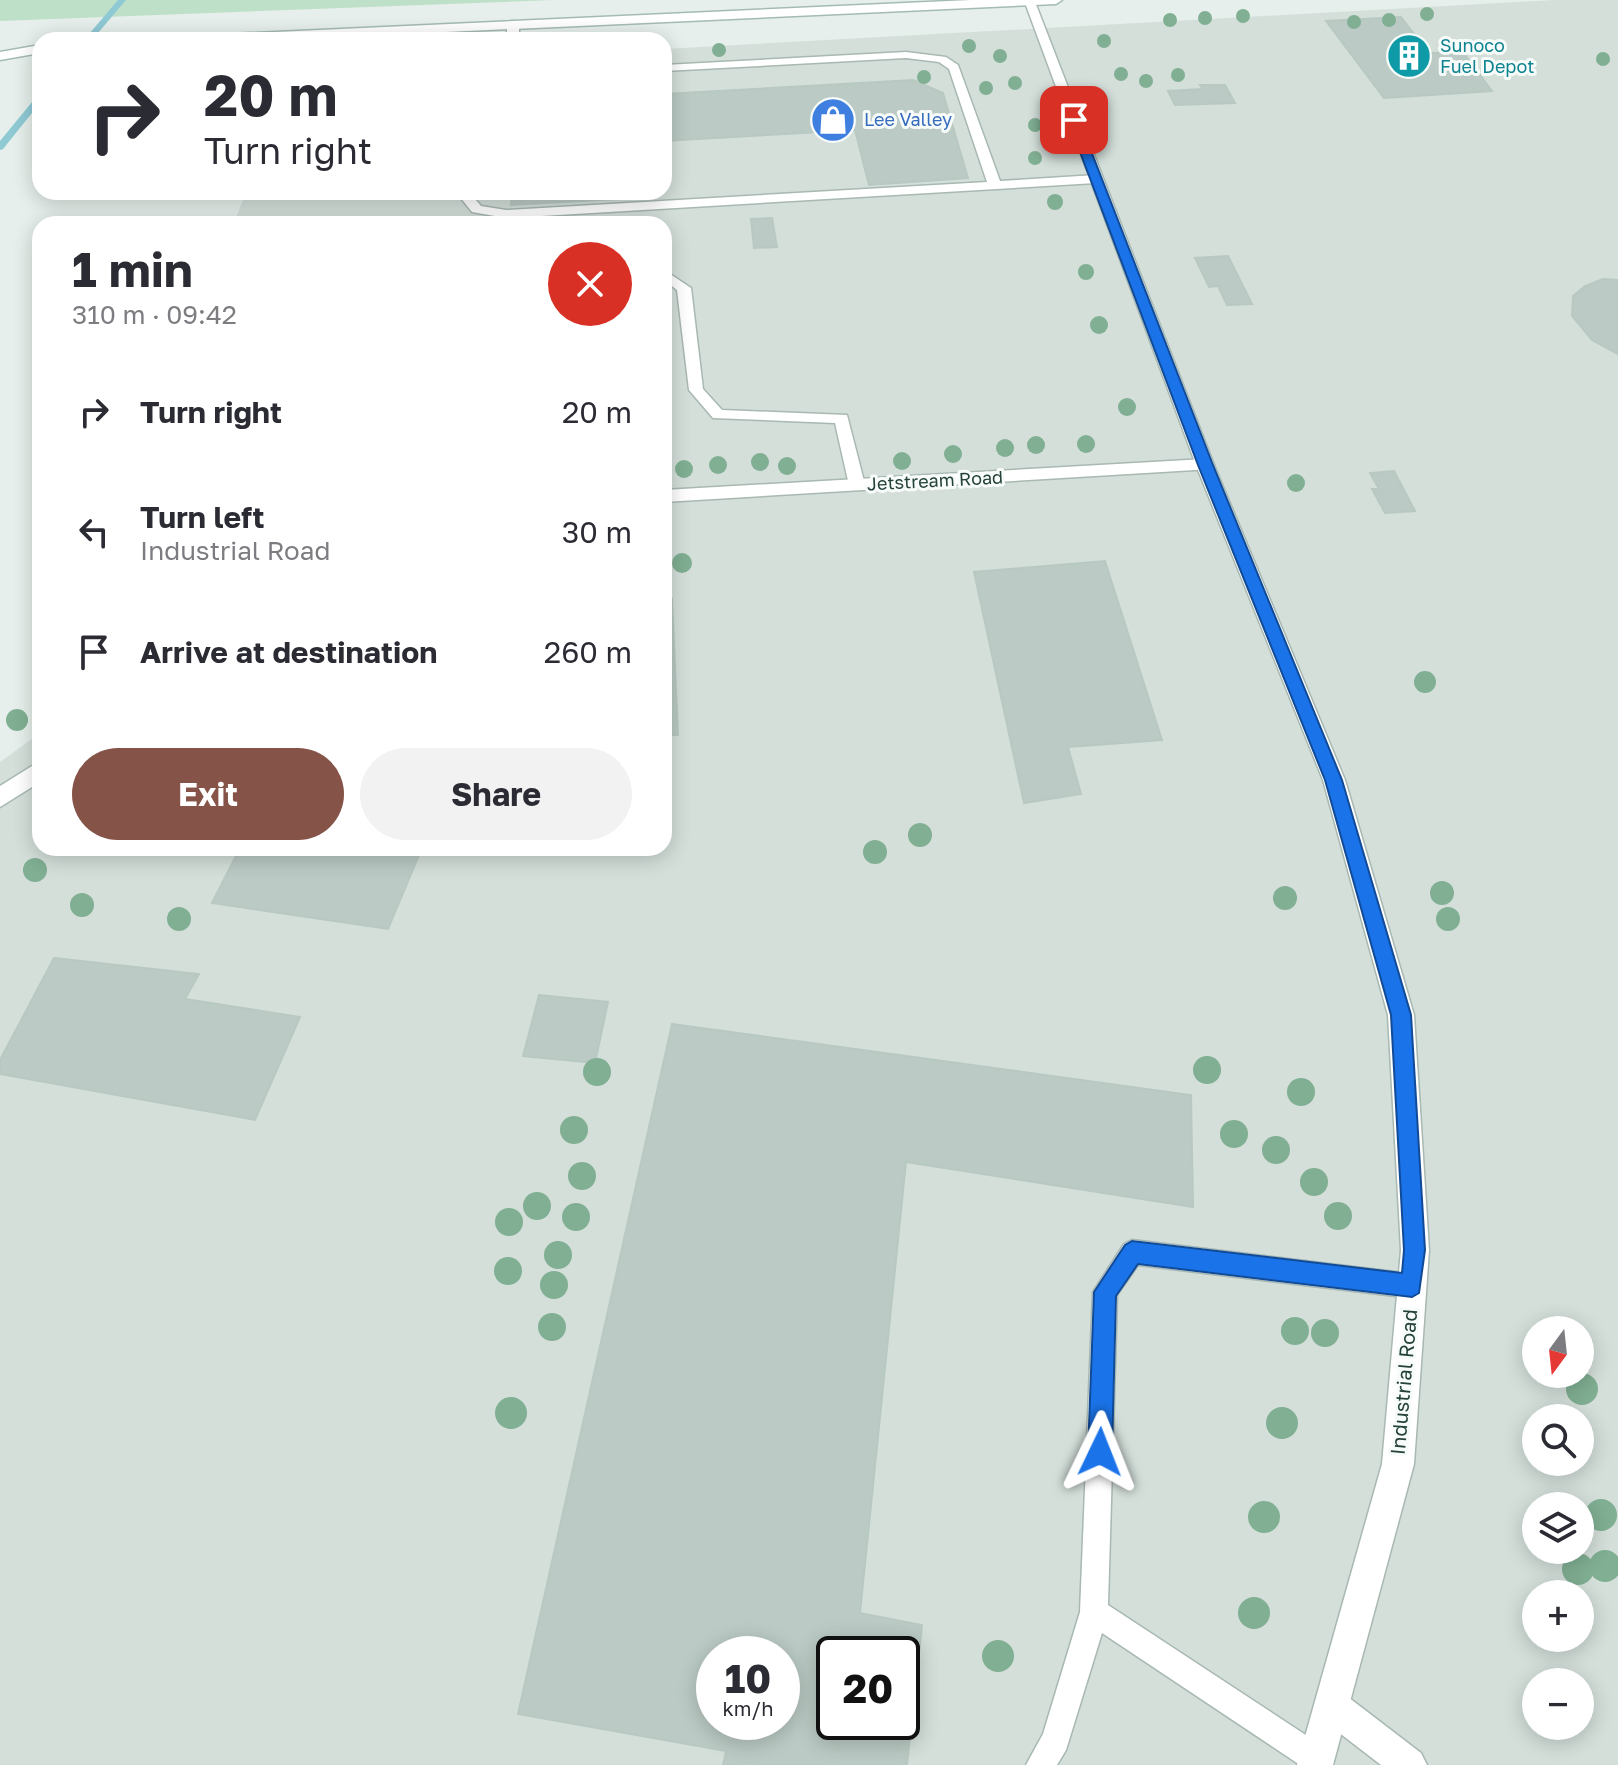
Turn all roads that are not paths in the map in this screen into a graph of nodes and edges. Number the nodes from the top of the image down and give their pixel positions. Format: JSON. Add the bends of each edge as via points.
{"nodes":[{"id":1,"x":1056,"y":0,"type":"edge"},
{"id":2,"x":1028,"y":1,"type":"edge"},
{"id":3,"x":513,"y":24,"type":"junction"},
{"id":4,"x":350,"y":32,"type":"edge"},
{"id":5,"x":513,"y":32,"type":"edge"},
{"id":6,"x":0,"y":44,"type":"edge"},
{"id":7,"x":32,"y":48,"type":"edge"},
{"id":8,"x":32,"y":50,"type":"edge"},
{"id":9,"x":0,"y":56,"type":"edge"},
{"id":10,"x":672,"y":68,"type":"edge"},
{"id":11,"x":1096,"y":179,"type":"junction"},
{"id":12,"x":995,"y":185,"type":"junction"},
{"id":13,"x":469,"y":200,"type":"edge"},
{"id":14,"x":672,"y":280,"type":"edge"},
{"id":15,"x":1205,"y":465,"type":"junction"},
{"id":16,"x":857,"y":485,"type":"junction"},
{"id":17,"x":672,"y":496,"type":"edge"},
{"id":18,"x":32,"y":776,"type":"edge"},
{"id":19,"x":0,"y":798,"type":"edge"},
{"id":20,"x":1412,"y":1286,"type":"junction"},
{"id":21,"x":1094,"y":1612,"type":"junction"},
{"id":22,"x":1332,"y":1706,"type":"junction"},
{"id":23,"x":1316,"y":1762,"type":"edge"},
{"id":24,"x":1041,"y":1765,"type":"edge"},
{"id":25,"x":1409,"y":1765,"type":"edge"}],
"edges":[{"from":1,"to":2,"type":"street"},
{"from":2,"to":3,"type":"street"},
{"from":2,"to":11,"type":"street","name":"Industrial Road"},
{"from":3,"to":4,"type":"street"},
{"from":3,"to":5,"type":"lane"},
{"from":6,"to":7,"type":"street"},
{"from":8,"to":9,"type":"street"},
{"from":10,"to":12,"type":"lane","via":[[906,55],[942,59],[954,67]]},
{"from":11,"to":12,"type":"lane"},
{"from":11,"to":15,"type":"street","name":"Industrial Road"},
{"from":12,"to":13,"type":"lane","via":[[506,214],[477,209]]},
{"from":14,"to":16,"type":"lane","via":[[684,288],[696,390],[718,415],[842,418]]},
{"from":15,"to":16,"type":"street","name":"Jetstream Road"},
{"from":15,"to":20,"type":"street","name":"Industrial Road","via":[[1334,780],[1401,1015],[1415,1250]]},
{"from":16,"to":17,"type":"street","name":"Jetstream Road"},
{"from":18,"to":19,"type":"street"},
{"from":20,"to":21,"type":"lane","via":[[1132,1252],[1105,1292]]},
{"from":20,"to":22,"type":"street","name":"Industrial Road","via":[[1398,1464]]},
{"from":21,"to":23,"type":"lane"},
{"from":21,"to":24,"type":"lane","via":[[1056,1740]]},
{"from":22,"to":23,"type":"street","name":"Industrial Road"},
{"from":22,"to":25,"type":"street"}]}
